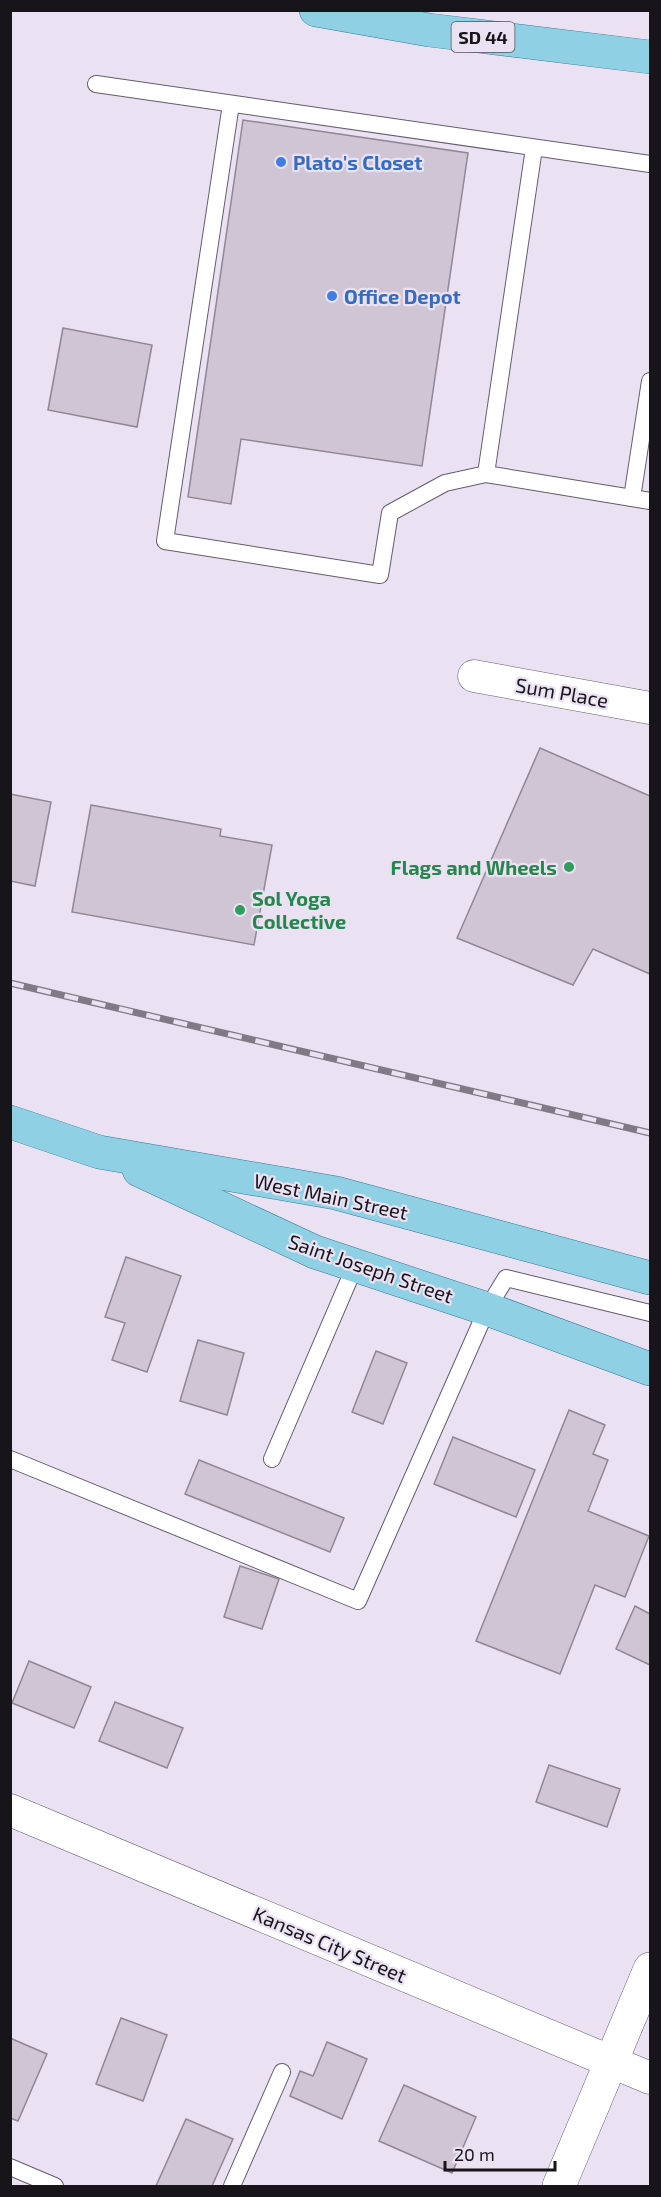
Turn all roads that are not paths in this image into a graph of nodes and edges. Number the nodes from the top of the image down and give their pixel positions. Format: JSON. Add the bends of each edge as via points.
{"nodes":[{"id":1,"x":316,"y":10,"type":"edge"},
{"id":2,"x":651,"y":57,"type":"edge"},
{"id":3,"x":96,"y":84,"type":"dead end"},
{"id":4,"x":231,"y":104,"type":"junction"},
{"id":5,"x":534,"y":148,"type":"junction"},
{"id":6,"x":651,"y":164,"type":"edge"},
{"id":7,"x":651,"y":381,"type":"edge"},
{"id":8,"x":486,"y":474,"type":"junction"},
{"id":9,"x":632,"y":498,"type":"junction"},
{"id":10,"x":651,"y":501,"type":"edge"},
{"id":11,"x":474,"y":676,"type":"dead end"},
{"id":12,"x":651,"y":708,"type":"edge"},
{"id":13,"x":10,"y":1122,"type":"edge"},
{"id":14,"x":99,"y":1152,"type":"junction"},
{"id":15,"x":355,"y":1266,"type":"junction"},
{"id":16,"x":651,"y":1278,"type":"edge"},
{"id":17,"x":487,"y":1309,"type":"junction"},
{"id":18,"x":651,"y":1313,"type":"edge"},
{"id":19,"x":651,"y":1369,"type":"edge"},
{"id":20,"x":10,"y":1459,"type":"edge"},
{"id":21,"x":272,"y":1459,"type":"dead end"},
{"id":22,"x":10,"y":1810,"type":"edge"},
{"id":23,"x":651,"y":1969,"type":"edge"},
{"id":24,"x":611,"y":2061,"type":"junction"},
{"id":25,"x":282,"y":2072,"type":"dead end"},
{"id":26,"x":651,"y":2078,"type":"edge"},
{"id":27,"x":10,"y":2167,"type":"edge"},
{"id":28,"x":55,"y":2187,"type":"edge"},
{"id":29,"x":232,"y":2187,"type":"edge"},
{"id":30,"x":560,"y":2187,"type":"edge"}],
"edges":[{"from":1,"to":2,"type":"main road","number":"SD 44","via":[[429,30]]},
{"from":3,"to":4,"type":"lane"},
{"from":4,"to":5,"type":"lane"},
{"from":4,"to":8,"type":"lane","via":[[165,540],[380,575],[390,513],[445,483]]},
{"from":5,"to":6,"type":"lane"},
{"from":5,"to":8,"type":"lane"},
{"from":7,"to":9,"type":"lane"},
{"from":8,"to":9,"type":"lane"},
{"from":9,"to":10,"type":"lane"},
{"from":11,"to":12,"type":"street","name":"Sum Place"},
{"from":13,"to":14,"type":"main road","name":"West Main Street"},
{"from":14,"to":15,"type":"main road","name":"Saint Joseph Street","via":[[315,1252]]},
{"from":14,"to":16,"type":"main road","name":"West Main Street","via":[[336,1193]]},
{"from":15,"to":17,"type":"main road","name":"Saint Joseph Street"},
{"from":15,"to":21,"type":"lane"},
{"from":17,"to":18,"type":"lane","via":[[506,1278]]},
{"from":17,"to":19,"type":"main road","name":"Saint Joseph Street"},
{"from":17,"to":20,"type":"lane","via":[[358,1601]]},
{"from":22,"to":24,"type":"street","name":"Kansas City Street"},
{"from":23,"to":24,"type":"street"},
{"from":24,"to":26,"type":"street","name":"Kansas City Street"},
{"from":24,"to":30,"type":"street"},
{"from":25,"to":29,"type":"lane"},
{"from":27,"to":28,"type":"lane"}]}
